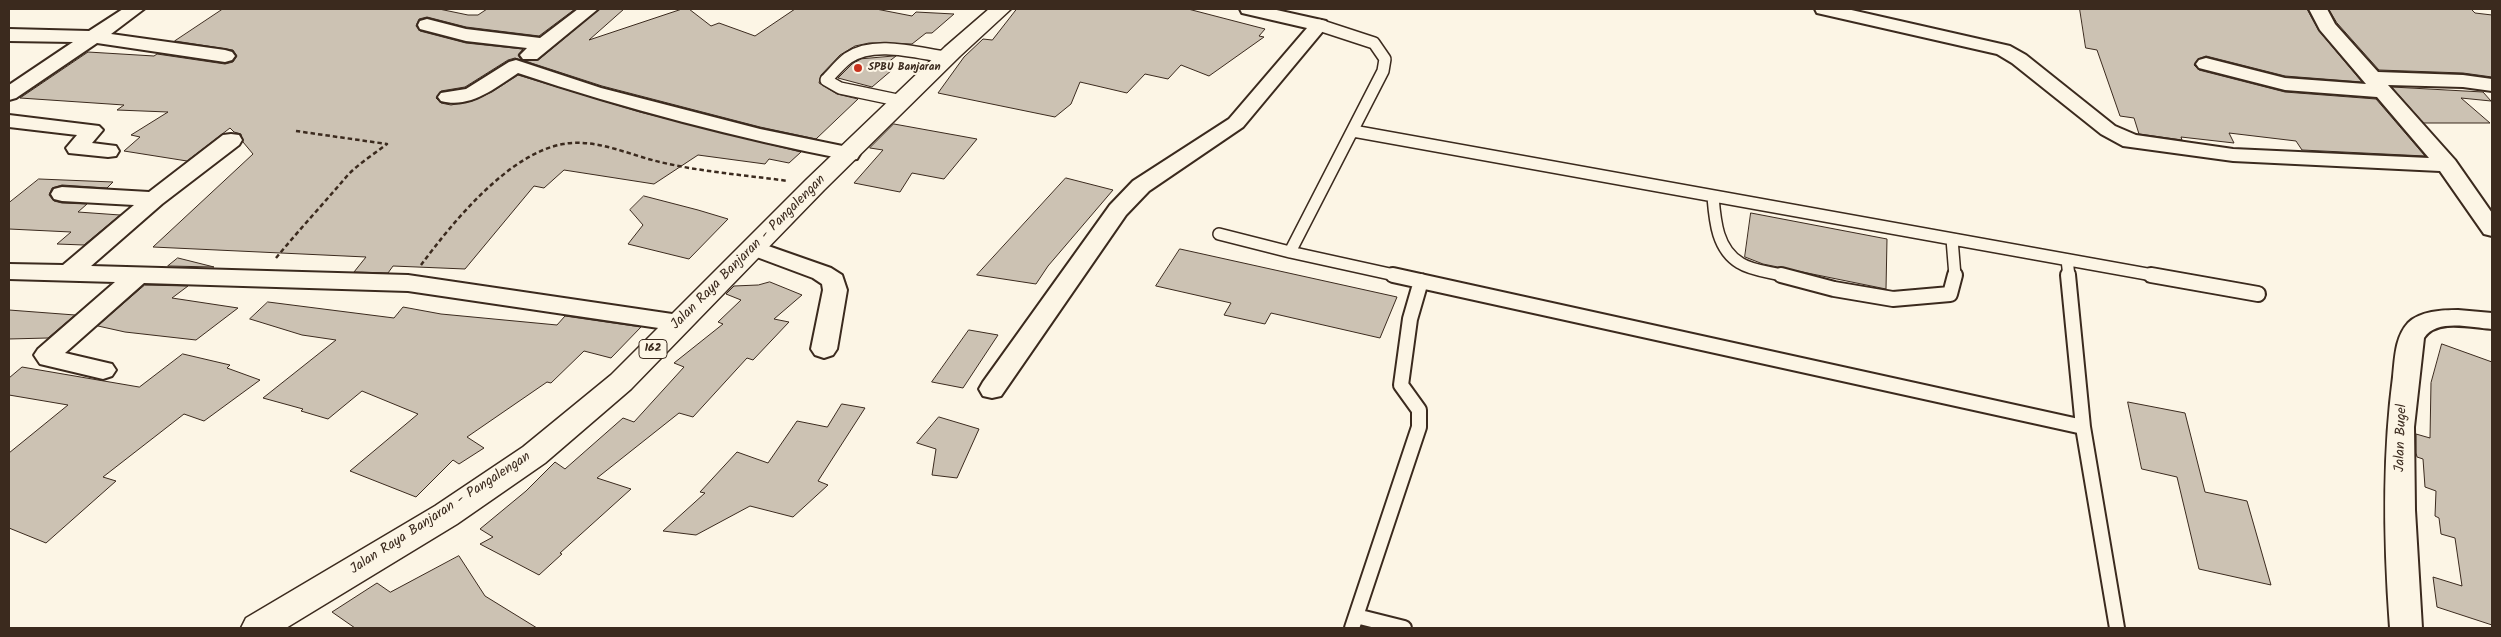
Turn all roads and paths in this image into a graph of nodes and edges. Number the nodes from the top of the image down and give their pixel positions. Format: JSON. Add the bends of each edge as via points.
{"nodes":[{"id":1,"x":135,"y":9,"type":"edge"},
{"id":2,"x":589,"y":9,"type":"edge"},
{"id":3,"x":1000,"y":9,"type":"edge"},
{"id":4,"x":1824,"y":9,"type":"edge"},
{"id":5,"x":2318,"y":9,"type":"edge"},
{"id":6,"x":1257,"y":11,"type":"edge"},
{"id":7,"x":427,"y":25,"type":"dead end"},
{"id":8,"x":1319,"y":26,"type":"junction"},
{"id":9,"x":9,"y":34,"type":"edge"},
{"id":10,"x":92,"y":37,"type":"junction"},
{"id":11,"x":542,"y":44,"type":"junction"},
{"id":12,"x":225,"y":56,"type":"dead end"},
{"id":13,"x":945,"y":58,"type":"junction"},
{"id":14,"x":2206,"y":64,"type":"dead end"},
{"id":15,"x":516,"y":66,"type":"junction"},
{"id":16,"x":2377,"y":84,"type":"junction"},
{"id":17,"x":2492,"y":84,"type":"edge"},
{"id":18,"x":9,"y":93,"type":"edge"},
{"id":19,"x":448,"y":97,"type":"dead end"},
{"id":20,"x":902,"y":101,"type":"junction"},
{"id":21,"x":9,"y":121,"type":"edge"},
{"id":22,"x":296,"y":131,"type":"dead end"},
{"id":23,"x":1353,"y":131,"type":"junction"},
{"id":24,"x":231,"y":140,"type":"dead end"},
{"id":25,"x":108,"y":151,"type":"dead end"},
{"id":26,"x":849,"y":154,"type":"junction"},
{"id":27,"x":2446,"y":165,"type":"junction"},
{"id":28,"x":816,"y":185,"type":"junction"},
{"id":29,"x":62,"y":194,"type":"dead end"},
{"id":30,"x":1713,"y":197,"type":"junction"},
{"id":31,"x":154,"y":199,"type":"junction"},
{"id":32,"x":2492,"y":229,"type":"edge"},
{"id":33,"x":1219,"y":234,"type":"dead end"},
{"id":34,"x":1952,"y":239,"type":"junction"},
{"id":35,"x":754,"y":248,"type":"junction"},
{"id":36,"x":1290,"y":252,"type":"junction"},
{"id":37,"x":2067,"y":260,"type":"junction"},
{"id":38,"x":9,"y":271,"type":"edge"},
{"id":39,"x":68,"y":273,"type":"junction"},
{"id":40,"x":138,"y":275,"type":"junction"},
{"id":41,"x":257,"y":278,"type":"junction"},
{"id":42,"x":1421,"y":280,"type":"junction"},
{"id":43,"x":408,"y":283,"type":"junction"},
{"id":44,"x":2258,"y":294,"type":"dead end"},
{"id":45,"x":2492,"y":321,"type":"edge"},
{"id":46,"x":679,"y":323,"type":"junction"},
{"id":47,"x":824,"y":349,"type":"dead end"},
{"id":48,"x":104,"y":370,"type":"dead end"},
{"id":49,"x":992,"y":389,"type":"dead end"},
{"id":50,"x":2083,"y":427,"type":"junction"},
{"id":51,"x":1354,"y":622,"type":"edge"},
{"id":52,"x":258,"y":628,"type":"edge"},
{"id":53,"x":1404,"y":628,"type":"edge"},
{"id":54,"x":2116,"y":628,"type":"edge"},
{"id":55,"x":2406,"y":628,"type":"edge"}],
"edges":[{"from":1,"to":10,"type":"street"},
{"from":2,"to":11,"type":"street"},
{"from":3,"to":13,"type":"main road","name":"Jalan Raya Banjaran - Pangalengan","number":"162"},
{"from":4,"to":27,"type":"street","via":[[2012,53],[2108,130],[2131,141],[2233,155]]},
{"from":5,"to":16,"type":"street","via":[[2327,26]]},
{"from":6,"to":8,"type":"street"},
{"from":7,"to":11,"type":"street","via":[[466,34]]},
{"from":8,"to":23,"type":"lane","via":[[1374,43],[1385,59]]},
{"from":8,"to":49,"type":"street","via":[[1236,123],[1141,186],[1118,210]]},
{"from":9,"to":10,"type":"street"},
{"from":10,"to":12,"type":"street"},
{"from":10,"to":18,"type":"street"},
{"from":11,"to":15,"type":"street"},
{"from":13,"to":20,"type":"main road","name":"Jalan Raya Banjaran - Pangalengan","number":"162"},
{"from":13,"to":20,"type":"lane","via":[[877,50],[861,52],[850,56],[826,80],[840,88]]},
{"from":14,"to":16,"type":"street","via":[[2285,84]]},
{"from":15,"to":19,"type":"street","via":[[471,94]]},
{"from":15,"to":26,"type":"street","via":[[594,92],[756,135]]},
{"from":16,"to":17,"type":"street","via":[[2464,81]]},
{"from":16,"to":27,"type":"street"},
{"from":20,"to":26,"type":"main road","name":"Jalan Raya Banjaran - Pangalengan","number":"162"},
{"from":21,"to":25,"type":"street","via":[[92,130],[77,148]]},
{"from":22,"to":41,"type":"path","via":[[387,144],[348,175]]},
{"from":23,"to":30,"type":"lane"},
{"from":23,"to":36,"type":"lane"},
{"from":24,"to":31,"type":"street"},
{"from":26,"to":28,"type":"main road","name":"Jalan Raya Banjaran - Pangalengan","number":"162"},
{"from":27,"to":32,"type":"street"},
{"from":28,"to":35,"type":"main road","name":"Jalan Raya Banjaran - Pangalengan","number":"162"},
{"from":28,"to":43,"type":"path","via":[[660,162],[588,144],[563,144],[540,150],[490,188],[436,242]]},
{"from":29,"to":31,"type":"street"},
{"from":30,"to":34,"type":"lane"},
{"from":30,"to":34,"type":"lane","via":[[1718,238],[1740,264],[1834,289],[1893,299],[1950,294],[1957,265]]},
{"from":31,"to":39,"type":"street"},
{"from":33,"to":36,"type":"lane"},
{"from":34,"to":37,"type":"lane"},
{"from":35,"to":46,"type":"main road","name":"Jalan Raya Banjaran - Pangalengan","number":"162"},
{"from":35,"to":47,"type":"street","via":[[833,280],[835,290]]},
{"from":36,"to":42,"type":"lane"},
{"from":37,"to":44,"type":"lane"},
{"from":37,"to":50,"type":"lane"},
{"from":38,"to":39,"type":"street"},
{"from":39,"to":40,"type":"street"},
{"from":40,"to":41,"type":"street"},
{"from":40,"to":48,"type":"street","via":[[47,355]]},
{"from":41,"to":43,"type":"street"},
{"from":42,"to":50,"type":"lane"},
{"from":42,"to":51,"type":"lane","via":[[1410,319],[1401,385],[1419,410],[1419,427]]},
{"from":43,"to":46,"type":"street"},
{"from":45,"to":55,"type":"street","name":"Jalan Bugel","via":[[2442,318],[2426,321],[2411,338],[2400,427]]},
{"from":46,"to":52,"type":"main road","name":"Jalan Raya Banjaran - Pangalengan","number":"162","via":[[621,382],[534,455],[446,514]]},
{"from":50,"to":54,"type":"lane"},
{"from":51,"to":53,"type":"lane"}]}
